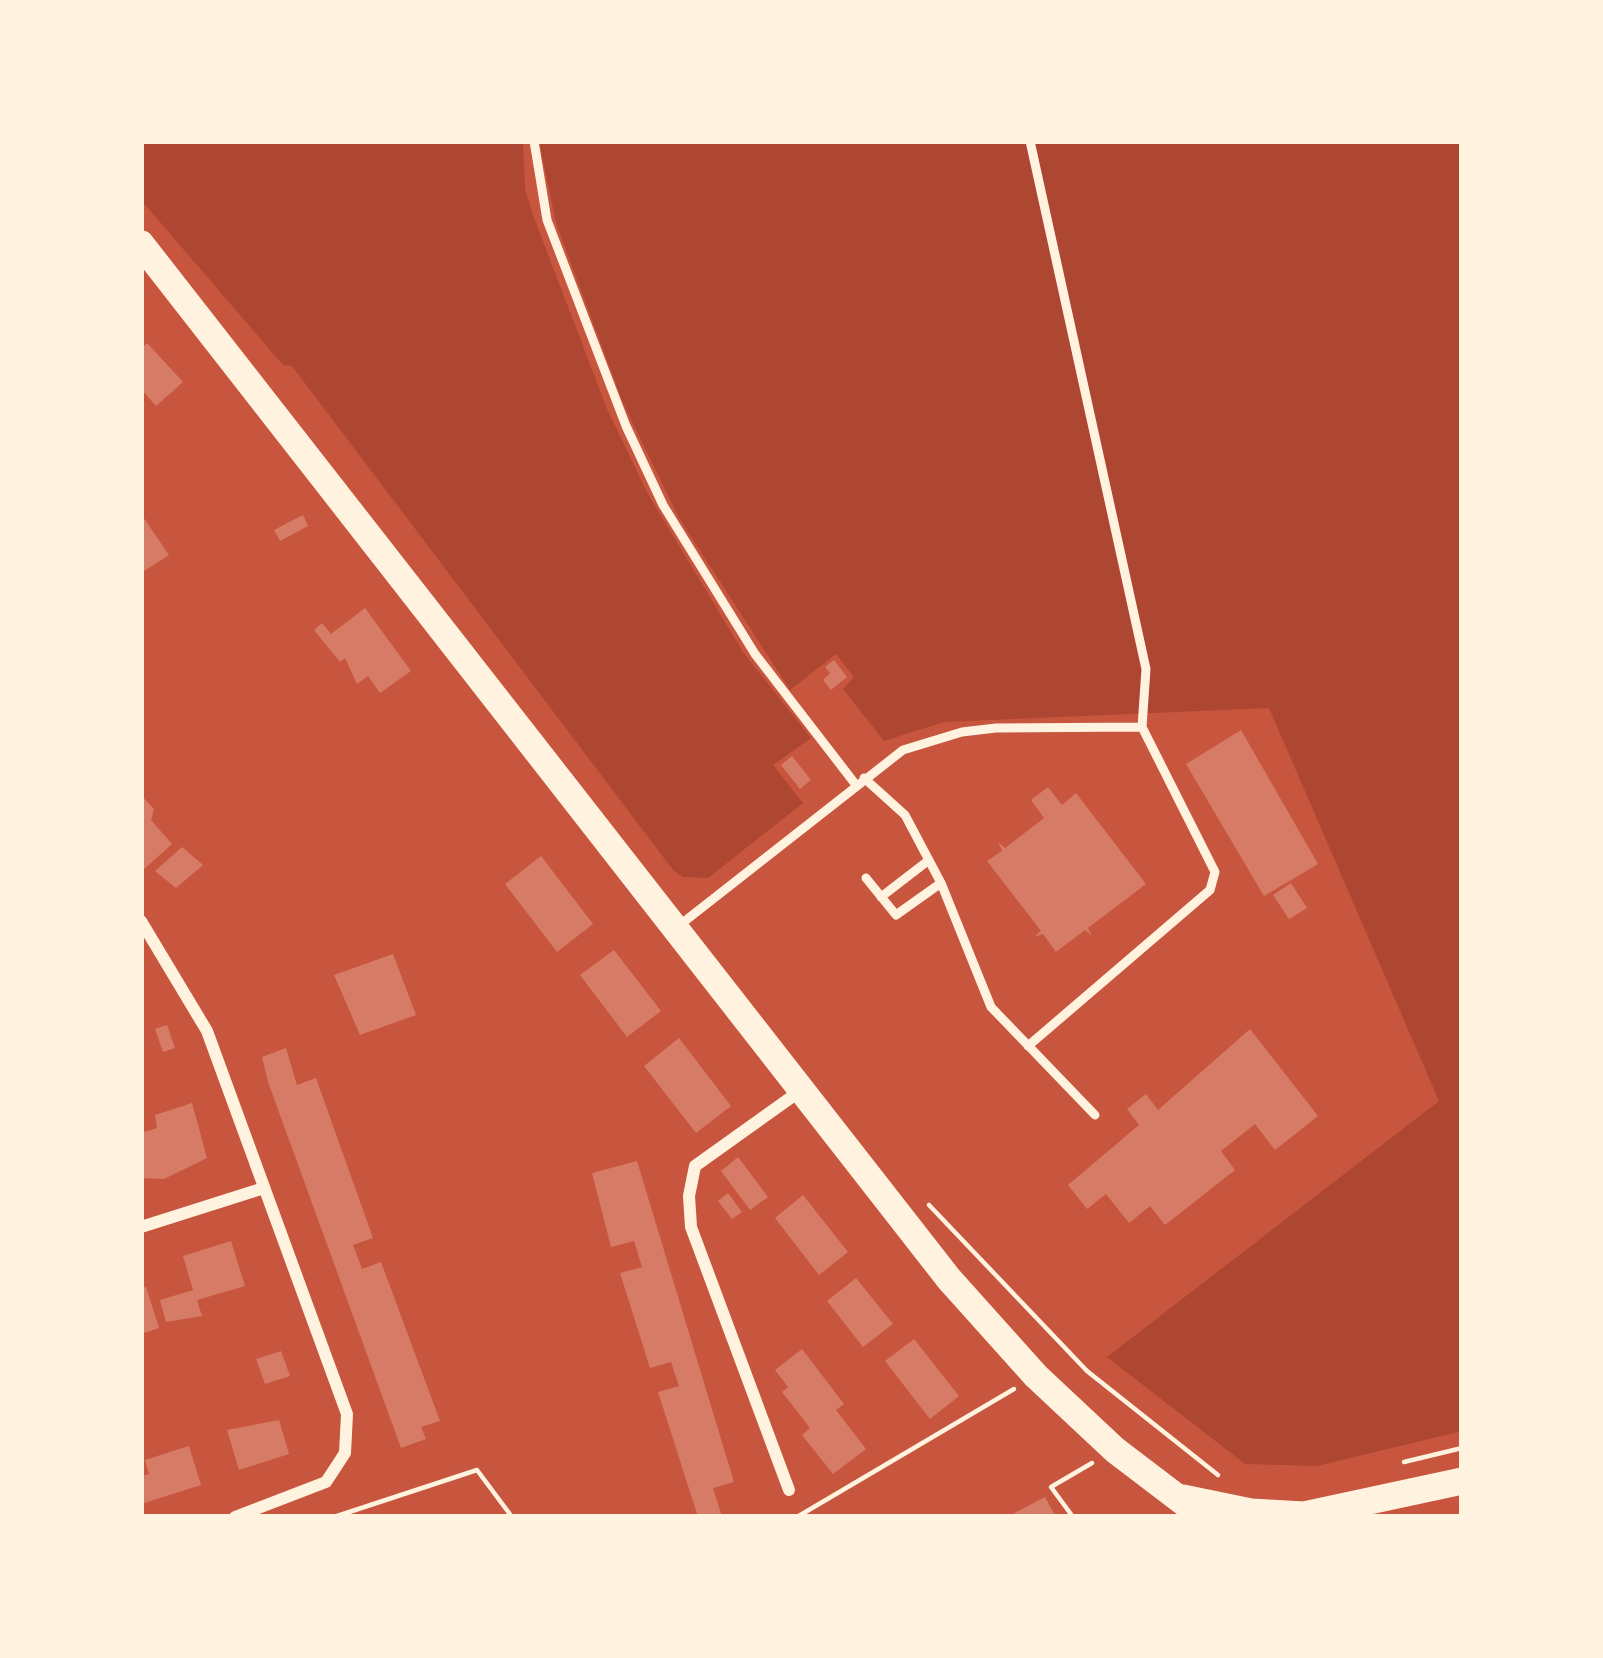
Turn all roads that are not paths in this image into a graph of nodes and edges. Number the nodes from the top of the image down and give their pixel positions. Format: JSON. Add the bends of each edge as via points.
{"nodes":[{"id":1,"x":534,"y":141,"type":"edge"},
{"id":2,"x":1030,"y":141,"type":"edge"},
{"id":3,"x":141,"y":244,"type":"edge"},
{"id":4,"x":1142,"y":727,"type":"junction"},
{"id":5,"x":860,"y":782,"type":"junction"},
{"id":6,"x":929,"y":860,"type":"junction"},
{"id":7,"x":866,"y":878,"type":"dead end"},
{"id":8,"x":941,"y":883,"type":"junction"},
{"id":9,"x":881,"y":897,"type":"junction"},
{"id":10,"x":141,"y":921,"type":"edge"},
{"id":11,"x":676,"y":928,"type":"junction"},
{"id":12,"x":1028,"y":1046,"type":"junction"},
{"id":13,"x":800,"y":1091,"type":"junction"},
{"id":14,"x":1095,"y":1114,"type":"dead end"},
{"id":15,"x":264,"y":1188,"type":"junction"},
{"id":16,"x":141,"y":1227,"type":"edge"},
{"id":17,"x":1462,"y":1480,"type":"edge"},
{"id":18,"x":789,"y":1490,"type":"dead end"},
{"id":19,"x":1179,"y":1498,"type":"junction"},
{"id":20,"x":264,"y":1513,"type":"edge"},
{"id":21,"x":236,"y":1517,"type":"edge"},
{"id":22,"x":1203,"y":1517,"type":"edge"}],
"edges":[{"from":1,"to":5,"type":"lane","via":[[547,220],[663,505],[755,654]]},
{"from":2,"to":4,"type":"lane","via":[[1146,669]]},
{"from":3,"to":11,"type":"main road"},
{"from":4,"to":5,"type":"lane","via":[[962,732],[903,750]]},
{"from":4,"to":12,"type":"lane","via":[[1215,872],[1210,890]]},
{"from":5,"to":6,"type":"lane","via":[[905,815]]},
{"from":5,"to":11,"type":"lane"},
{"from":6,"to":8,"type":"lane"},
{"from":6,"to":9,"type":"lane"},
{"from":7,"to":9,"type":"lane"},
{"from":8,"to":9,"type":"lane","via":[[896,916]]},
{"from":8,"to":12,"type":"lane","via":[[991,1007]]},
{"from":10,"to":15,"type":"street","via":[[207,1030]]},
{"from":11,"to":13,"type":"main road"},
{"from":12,"to":14,"type":"lane"},
{"from":13,"to":18,"type":"street","via":[[695,1166],[689,1196],[692,1227]]},
{"from":13,"to":19,"type":"main road","via":[[1036,1376]]},
{"from":15,"to":16,"type":"street"},
{"from":15,"to":20,"type":"street","via":[[347,1414],[345,1453],[326,1483]]},
{"from":17,"to":19,"type":"main road","via":[[1304,1515]]},
{"from":19,"to":22,"type":"main road"},
{"from":20,"to":21,"type":"street"}]}
